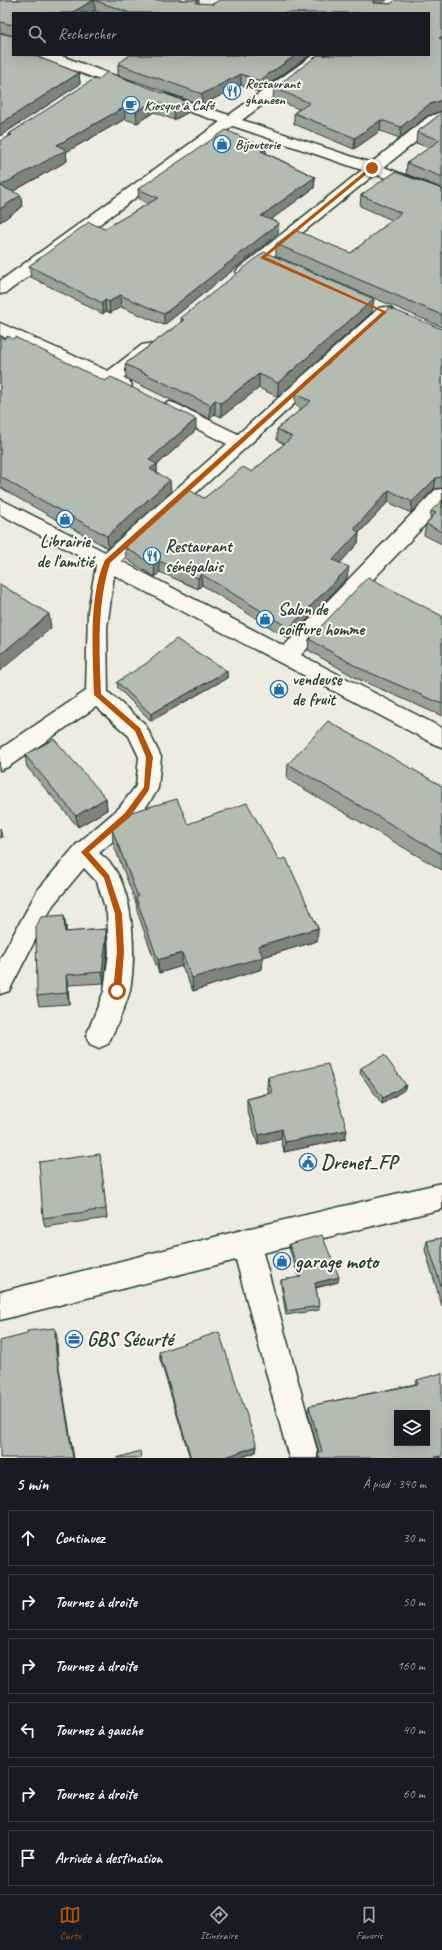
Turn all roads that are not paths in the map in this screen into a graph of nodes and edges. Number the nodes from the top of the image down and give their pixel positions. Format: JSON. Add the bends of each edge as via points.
{"nodes":[{"id":1,"x":49,"y":56,"type":"edge"},
{"id":2,"x":321,"y":56,"type":"edge"},
{"id":3,"x":119,"y":66,"type":"edge"},
{"id":4,"x":102,"y":76,"type":"junction"},
{"id":5,"x":89,"y":85,"type":"edge"},
{"id":6,"x":442,"y":116,"type":"edge"},
{"id":7,"x":231,"y":122,"type":"junction"},
{"id":8,"x":372,"y":168,"type":"junction"},
{"id":9,"x":442,"y":195,"type":"edge"},
{"id":10,"x":232,"y":282,"type":"edge"},
{"id":11,"x":0,"y":289,"type":"edge"},
{"id":12,"x":385,"y":312,"type":"edge"},
{"id":13,"x":0,"y":328,"type":"edge"},
{"id":14,"x":159,"y":340,"type":"edge"},
{"id":15,"x":110,"y":379,"type":"junction"},
{"id":16,"x":138,"y":392,"type":"edge"},
{"id":17,"x":158,"y":403,"type":"edge"},
{"id":18,"x":240,"y":443,"type":"junction"},
{"id":19,"x":442,"y":495,"type":"edge"},
{"id":20,"x":0,"y":506,"type":"edge"},
{"id":21,"x":107,"y":562,"type":"junction"},
{"id":22,"x":287,"y":656,"type":"junction"},
{"id":23,"x":97,"y":695,"type":"junction"},
{"id":24,"x":442,"y":738,"type":"edge"},
{"id":25,"x":0,"y":761,"type":"edge"},
{"id":26,"x":84,"y":852,"type":"junction"},
{"id":27,"x":0,"y":983,"type":"edge"},
{"id":28,"x":98,"y":1036,"type":"dead end"},
{"id":29,"x":442,"y":1196,"type":"edge"},
{"id":30,"x":246,"y":1242,"type":"junction"},
{"id":31,"x":0,"y":1306,"type":"edge"},
{"id":32,"x":304,"y":1458,"type":"edge"}],
"edges":[{"from":1,"to":4,"type":"street"},
{"from":2,"to":7,"type":"street"},
{"from":3,"to":4,"type":"street"},
{"from":4,"to":5,"type":"street"},
{"from":4,"to":7,"type":"street"},
{"from":6,"to":8,"type":"street","via":[[433,120]]},
{"from":7,"to":8,"type":"street"},
{"from":7,"to":11,"type":"street"},
{"from":8,"to":9,"type":"street"},
{"from":8,"to":10,"type":"street","via":[[270,261]]},
{"from":12,"to":18,"type":"street"},
{"from":13,"to":15,"type":"street"},
{"from":14,"to":15,"type":"street"},
{"from":15,"to":16,"type":"street"},
{"from":17,"to":18,"type":"street"},
{"from":18,"to":21,"type":"street"},
{"from":19,"to":22,"type":"street"},
{"from":20,"to":21,"type":"street"},
{"from":21,"to":22,"type":"street"},
{"from":21,"to":23,"type":"street","via":[[100,584],[96,640]]},
{"from":22,"to":24,"type":"street"},
{"from":23,"to":25,"type":"street"},
{"from":23,"to":26,"type":"street","via":[[138,730],[150,757],[147,788],[127,815]]},
{"from":26,"to":27,"type":"street","via":[[45,898]]},
{"from":26,"to":28,"type":"street","via":[[107,877],[118,914],[121,952],[117,991]]},
{"from":29,"to":30,"type":"street"},
{"from":30,"to":31,"type":"street"},
{"from":30,"to":32,"type":"street"}]}
